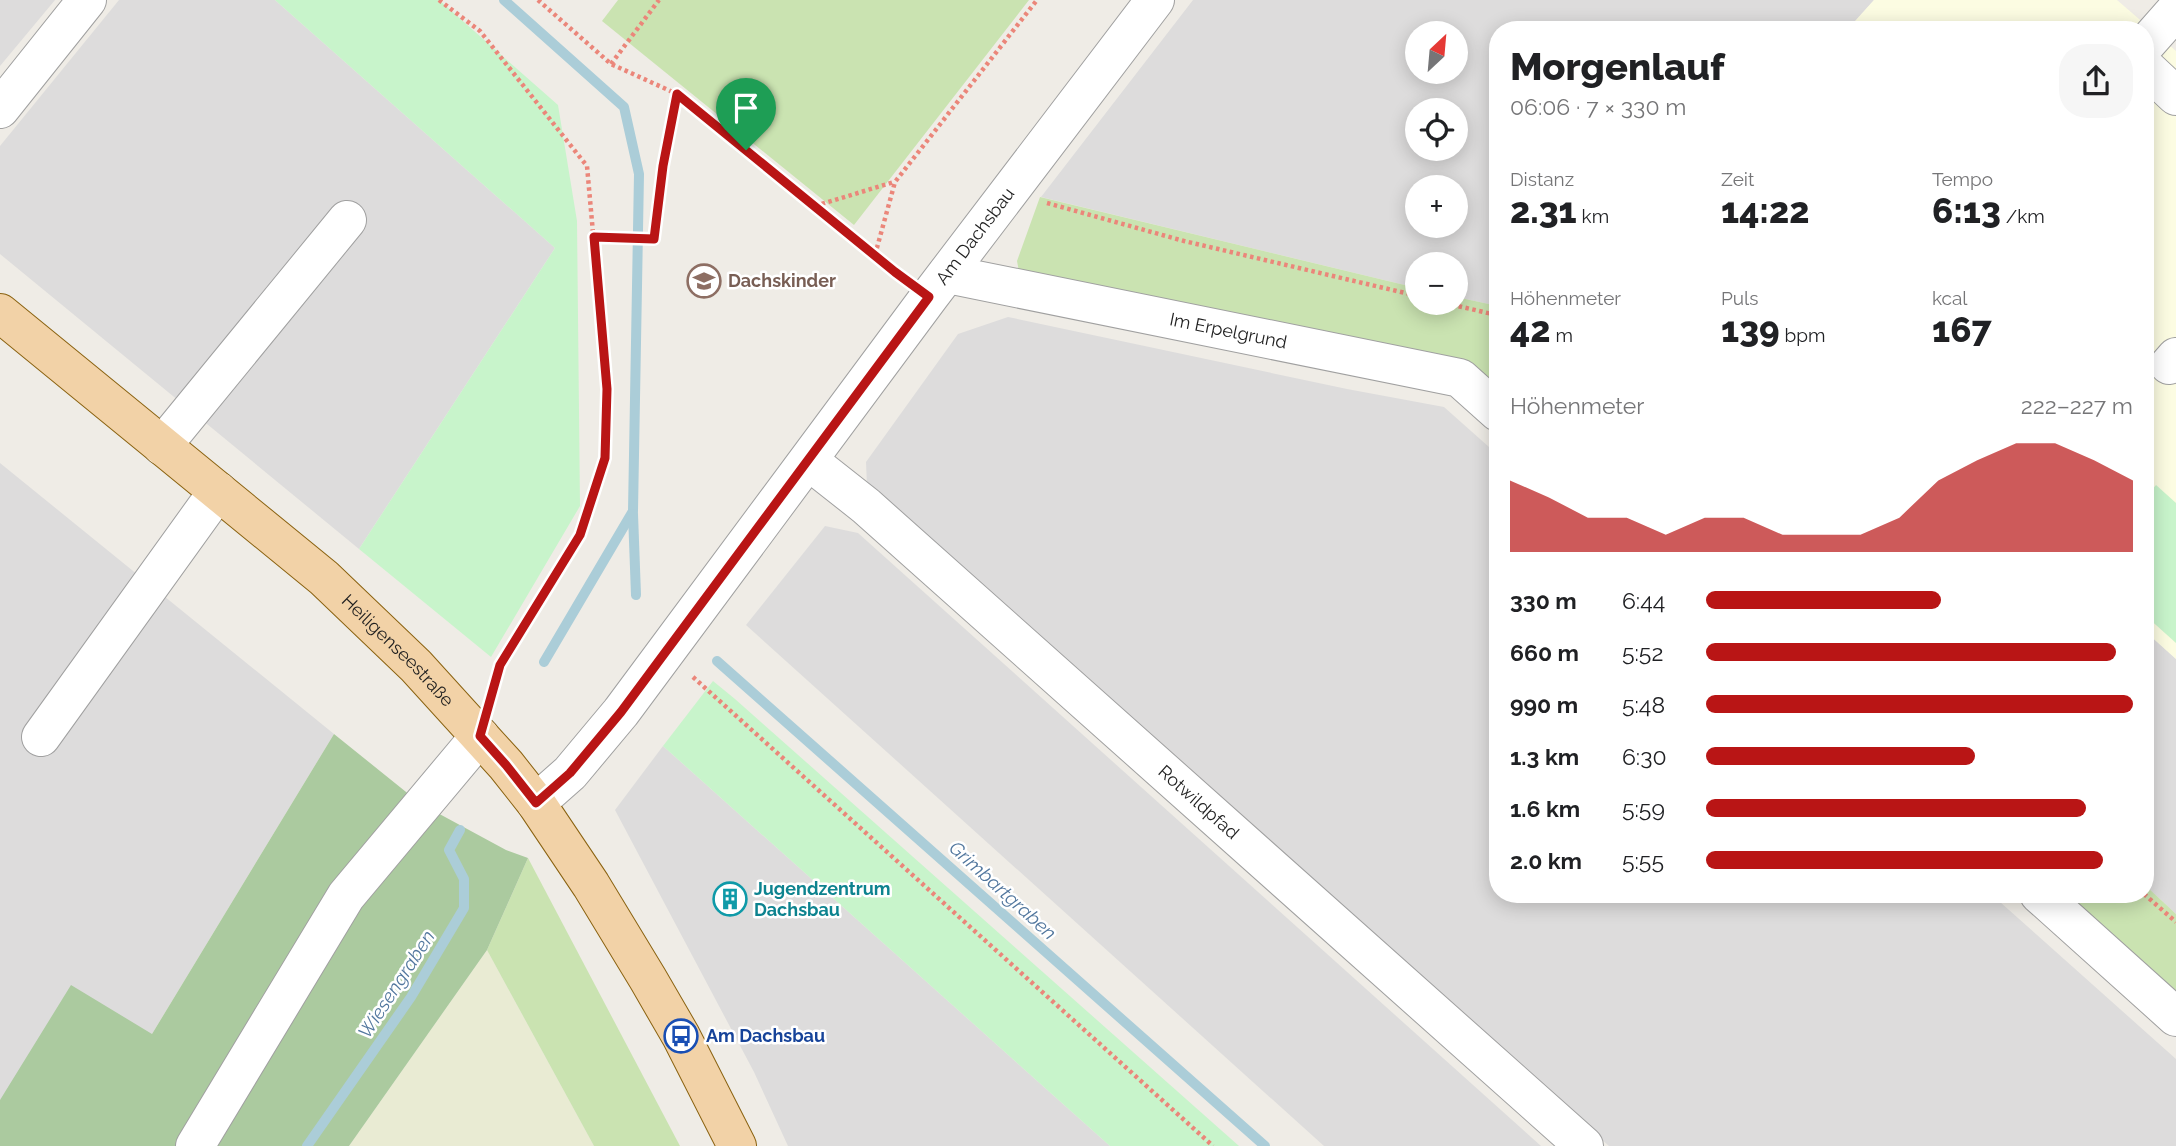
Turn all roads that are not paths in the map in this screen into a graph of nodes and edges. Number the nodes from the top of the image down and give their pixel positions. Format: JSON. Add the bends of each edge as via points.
{"nodes":[{"id":1,"x":87,"y":0,"type":"edge"},
{"id":2,"x":1155,"y":0,"type":"edge"},
{"id":3,"x":2168,"y":0,"type":"edge"},
{"id":4,"x":2176,"y":9,"type":"edge"},
{"id":5,"x":2154,"y":35,"type":"edge"},
{"id":6,"x":2154,"y":75,"type":"edge"},
{"id":7,"x":2176,"y":96,"type":"edge"},
{"id":8,"x":0,"y":109,"type":"edge"},
{"id":9,"x":347,"y":220,"type":"dead end"},
{"id":10,"x":938,"y":286,"type":"junction"},
{"id":11,"x":0,"y":313,"type":"edge"},
{"id":12,"x":1489,"y":404,"type":"edge"},
{"id":13,"x":162,"y":446,"type":"junction"},
{"id":14,"x":809,"y":461,"type":"junction"},
{"id":15,"x":218,"y":491,"type":"junction"},
{"id":16,"x":480,"y":736,"type":"junction"},
{"id":17,"x":41,"y":737,"type":"dead end"},
{"id":18,"x":536,"y":803,"type":"junction"},
{"id":19,"x":2049,"y":903,"type":"edge"},
{"id":20,"x":2176,"y":1017,"type":"edge"},
{"id":21,"x":195,"y":1146,"type":"edge"},
{"id":22,"x":737,"y":1146,"type":"edge"},
{"id":23,"x":1584,"y":1146,"type":"edge"}],
"edges":[{"from":1,"to":8,"type":"street"},
{"from":2,"to":10,"type":"street","name":"Am Dachsbau"},
{"from":3,"to":4,"type":"street"},
{"from":4,"to":5,"type":"street"},
{"from":6,"to":7,"type":"street"},
{"from":9,"to":13,"type":"street"},
{"from":10,"to":12,"type":"street","name":"Im Erpelgrund","via":[[1460,379]]},
{"from":10,"to":14,"type":"street","name":"Am Dachsbau"},
{"from":11,"to":13,"type":"main road","name":"Heiligenseestraße"},
{"from":13,"to":15,"type":"main road","name":"Heiligenseestraße"},
{"from":14,"to":18,"type":"street","name":"Am Dachsbau","via":[[621,712],[570,773]]},
{"from":14,"to":23,"type":"street","name":"Rotwildpfad","via":[[866,506]]},
{"from":15,"to":16,"type":"main road","name":"Heiligenseestraße","via":[[324,578],[416,666]]},
{"from":15,"to":17,"type":"street"},
{"from":16,"to":18,"type":"main road","name":"Heiligenseestraße"},
{"from":16,"to":21,"type":"street","via":[[346,896]]},
{"from":18,"to":22,"type":"main road","name":"Heiligenseestraße","via":[[648,979]]},
{"from":19,"to":20,"type":"street"}]}
